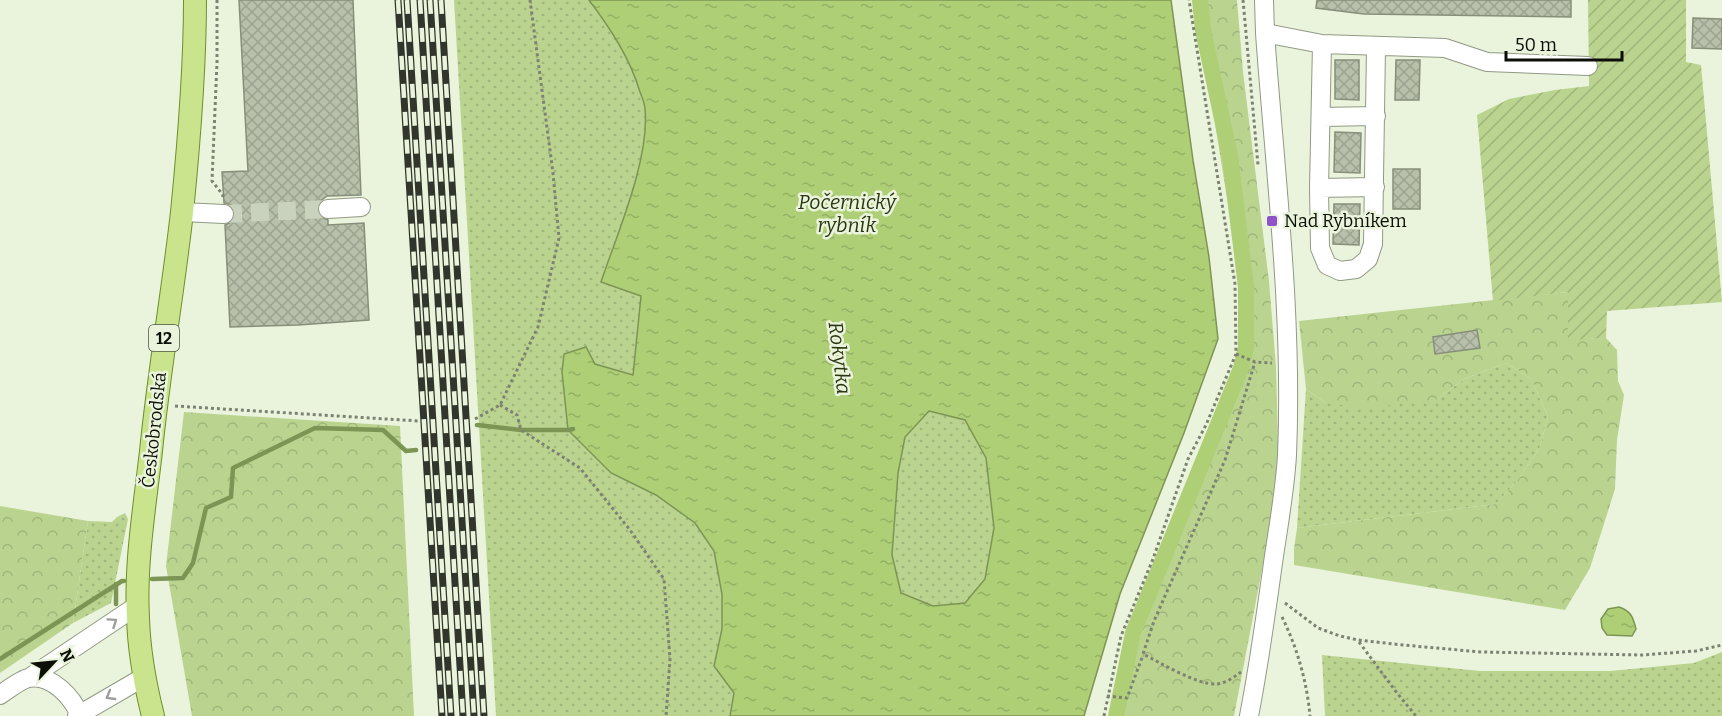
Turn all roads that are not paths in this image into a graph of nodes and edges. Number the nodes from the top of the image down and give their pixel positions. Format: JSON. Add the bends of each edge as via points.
{"nodes":[{"id":1,"x":195,"y":0,"type":"edge"},
{"id":2,"x":1264,"y":0,"type":"edge"},
{"id":3,"x":1265,"y":33,"type":"junction"},
{"id":4,"x":1322,"y":44,"type":"junction"},
{"id":5,"x":1376,"y":47,"type":"junction"},
{"id":6,"x":1588,"y":66,"type":"dead end"},
{"id":7,"x":1376,"y":116,"type":"junction"},
{"id":8,"x":1321,"y":117,"type":"junction"},
{"id":9,"x":1375,"y":187,"type":"junction"},
{"id":10,"x":1319,"y":188,"type":"junction"},
{"id":11,"x":361,"y":207,"type":"dead end"},
{"id":12,"x":328,"y":209,"type":"tunnel mouth"},
{"id":13,"x":182,"y":212,"type":"junction"},
{"id":14,"x":222,"y":214,"type":"tunnel mouth"},
{"id":15,"x":138,"y":605,"type":"junction"},
{"id":16,"x":144,"y":677,"type":"junction"},
{"id":17,"x":29,"y":678,"type":"junction"},
{"id":18,"x":0,"y":695,"type":"edge"},
{"id":19,"x":79,"y":715,"type":"edge"},
{"id":20,"x":153,"y":716,"type":"edge"},
{"id":21,"x":1249,"y":716,"type":"edge"}],
"edges":[{"from":1,"to":13,"type":"main road","name":"Českobrodská","number":"12"},
{"from":2,"to":3,"type":"street"},
{"from":3,"to":4,"type":"street"},
{"from":3,"to":21,"type":"street","via":[[1283,259],[1288,363],[1286,457],[1260,661]]},
{"from":4,"to":5,"type":"street"},
{"from":4,"to":8,"type":"street"},
{"from":5,"to":6,"type":"street","via":[[1445,48],[1487,62]]},
{"from":5,"to":7,"type":"street"},
{"from":7,"to":8,"type":"street"},
{"from":7,"to":9,"type":"street"},
{"from":8,"to":10,"type":"street"},
{"from":9,"to":10,"type":"street"},
{"from":9,"to":10,"type":"street","via":[[1373,244],[1368,259],[1356,269],[1340,271],[1327,265],[1320,248]]},
{"from":11,"to":12,"type":"street"},
{"from":13,"to":14,"type":"street"},
{"from":13,"to":15,"type":"main road","name":"Českobrodská","number":"12","via":[[155,406]]},
{"from":15,"to":16,"type":"main road","name":"Českobrodská","number":"12"},
{"from":17,"to":15,"type":"street","one_way":true},
{"from":16,"to":19,"type":"street","one_way":true},
{"from":16,"to":20,"type":"main road","name":"Českobrodská","number":"12"},
{"from":17,"to":18,"type":"street"},
{"from":17,"to":19,"type":"street","via":[[48,680],[65,693]]}]}
